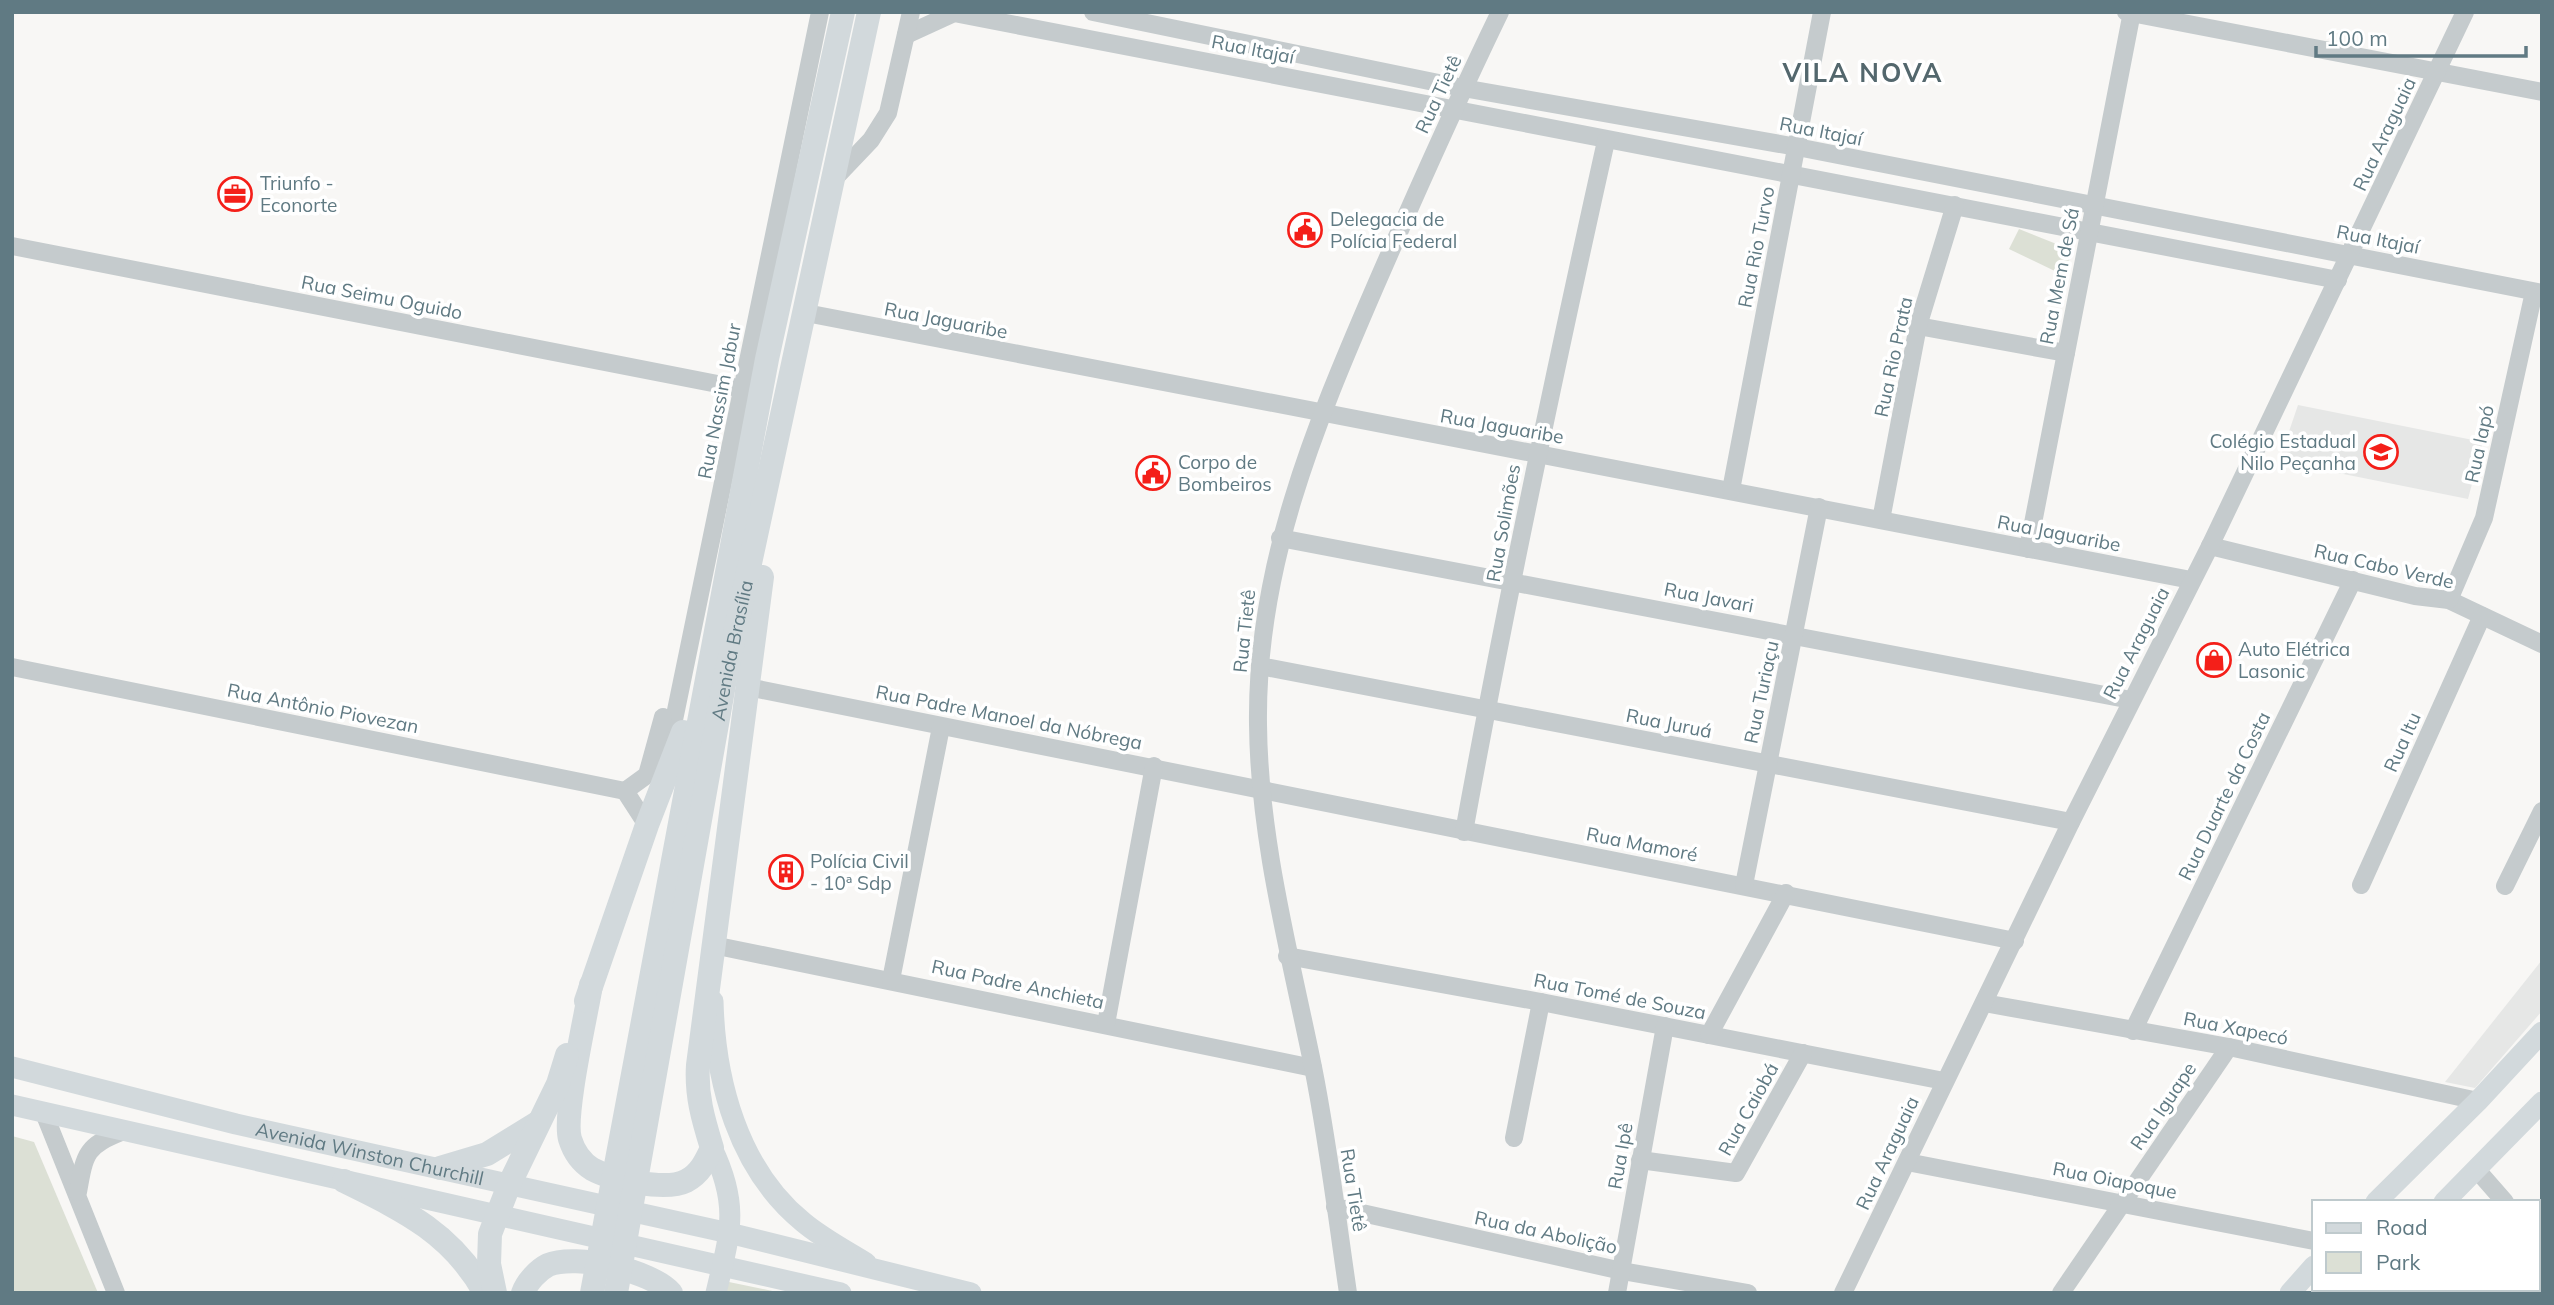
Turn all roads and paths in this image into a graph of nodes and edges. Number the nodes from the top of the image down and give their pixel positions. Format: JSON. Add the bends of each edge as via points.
{"nodes":[{"id":1,"x":820,"y":12,"type":"edge"},
{"id":2,"x":832,"y":12,"type":"edge"},
{"id":3,"x":843,"y":12,"type":"edge"},
{"id":4,"x":869,"y":12,"type":"edge"},
{"id":5,"x":911,"y":12,"type":"edge"},
{"id":6,"x":954,"y":12,"type":"edge"},
{"id":7,"x":1093,"y":12,"type":"edge"},
{"id":8,"x":1500,"y":12,"type":"edge"},
{"id":9,"x":1822,"y":12,"type":"edge"},
{"id":10,"x":2465,"y":12,"type":"edge"},
{"id":11,"x":2130,"y":13,"type":"edge"},
{"id":12,"x":906,"y":35,"type":"junction"},
{"id":13,"x":833,"y":62,"type":"junction"},
{"id":14,"x":2437,"y":71,"type":"junction"},
{"id":15,"x":1464,"y":88,"type":"junction"},
{"id":16,"x":2542,"y":92,"type":"edge"},
{"id":17,"x":1453,"y":109,"type":"junction"},
{"id":18,"x":1606,"y":141,"type":"junction"},
{"id":19,"x":1797,"y":147,"type":"junction"},
{"id":20,"x":1791,"y":175,"type":"junction"},
{"id":21,"x":832,"y":181,"type":"junction"},
{"id":22,"x":1955,"y":205,"type":"junction"},
{"id":23,"x":2095,"y":206,"type":"junction"},
{"id":24,"x":2090,"y":231,"type":"junction"},
{"id":25,"x":12,"y":246,"type":"edge"},
{"id":26,"x":2350,"y":255,"type":"junction"},
{"id":27,"x":2338,"y":280,"type":"junction"},
{"id":28,"x":2538,"y":292,"type":"edge"},
{"id":29,"x":806,"y":313,"type":"junction"},
{"id":30,"x":1918,"y":326,"type":"junction"},
{"id":31,"x":2066,"y":353,"type":"junction"},
{"id":32,"x":743,"y":389,"type":"junction"},
{"id":33,"x":1320,"y":414,"type":"junction"},
{"id":34,"x":780,"y":430,"type":"junction"},
{"id":35,"x":1537,"y":454,"type":"junction"},
{"id":36,"x":1731,"y":490,"type":"junction"},
{"id":37,"x":1819,"y":507,"type":"junction"},
{"id":38,"x":1881,"y":520,"type":"junction"},
{"id":39,"x":1280,"y":538,"type":"junction"},
{"id":40,"x":2210,"y":546,"type":"junction"},
{"id":41,"x":2028,"y":549,"type":"junction"},
{"id":42,"x":2191,"y":580,"type":"junction"},
{"id":43,"x":2353,"y":580,"type":"junction"},
{"id":44,"x":1515,"y":582,"type":"junction"},
{"id":45,"x":2449,"y":600,"type":"junction"},
{"id":46,"x":2482,"y":616,"type":"junction"},
{"id":47,"x":1794,"y":634,"type":"junction"},
{"id":48,"x":2542,"y":644,"type":"edge"},
{"id":49,"x":1260,"y":666,"type":"junction"},
{"id":50,"x":12,"y":667,"type":"edge"},
{"id":51,"x":706,"y":673,"type":"junction"},
{"id":52,"x":681,"y":685,"type":"junction"},
{"id":53,"x":748,"y":687,"type":"junction"},
{"id":54,"x":2131,"y":700,"type":"junction"},
{"id":55,"x":1487,"y":709,"type":"junction"},
{"id":56,"x":941,"y":727,"type":"junction"},
{"id":57,"x":1768,"y":763,"type":"junction"},
{"id":58,"x":1154,"y":766,"type":"junction"},
{"id":59,"x":1262,"y":788,"type":"junction"},
{"id":60,"x":625,"y":791,"type":"junction"},
{"id":61,"x":658,"y":798,"type":"junction"},
{"id":62,"x":2542,"y":811,"type":"edge"},
{"id":63,"x":2071,"y":822,"type":"junction"},
{"id":64,"x":647,"y":825,"type":"junction"},
{"id":65,"x":1464,"y":832,"type":"junction"},
{"id":66,"x":1744,"y":885,"type":"junction"},
{"id":67,"x":2361,"y":885,"type":"dead end"},
{"id":68,"x":2505,"y":886,"type":"dead end"},
{"id":69,"x":1786,"y":893,"type":"junction"},
{"id":70,"x":2015,"y":941,"type":"junction"},
{"id":71,"x":712,"y":951,"type":"junction"},
{"id":72,"x":1287,"y":956,"type":"junction"},
{"id":73,"x":891,"y":979,"type":"junction"},
{"id":74,"x":591,"y":985,"type":"junction"},
{"id":75,"x":1541,"y":1002,"type":"junction"},
{"id":76,"x":1984,"y":1003,"type":"junction"},
{"id":77,"x":1106,"y":1024,"type":"junction"},
{"id":78,"x":1665,"y":1026,"type":"junction"},
{"id":79,"x":2133,"y":1031,"type":"junction"},
{"id":80,"x":2542,"y":1032,"type":"edge"},
{"id":81,"x":1709,"y":1034,"type":"junction"},
{"id":82,"x":2229,"y":1047,"type":"junction"},
{"id":83,"x":1803,"y":1053,"type":"junction"},
{"id":84,"x":12,"y":1067,"type":"edge"},
{"id":85,"x":1313,"y":1068,"type":"junction"},
{"id":86,"x":1944,"y":1081,"type":"junction"},
{"id":87,"x":2479,"y":1101,"type":"junction"},
{"id":88,"x":2542,"y":1102,"type":"edge"},
{"id":89,"x":12,"y":1105,"type":"edge"},
{"id":90,"x":44,"y":1113,"type":"junction"},
{"id":91,"x":542,"y":1119,"type":"junction"},
{"id":92,"x":124,"y":1131,"type":"junction"},
{"id":93,"x":1514,"y":1138,"type":"dead end"},
{"id":94,"x":712,"y":1148,"type":"junction"},
{"id":95,"x":1640,"y":1160,"type":"junction"},
{"id":96,"x":1907,"y":1162,"type":"junction"},
{"id":97,"x":626,"y":1166,"type":"junction"},
{"id":98,"x":440,"y":1168,"type":"junction"},
{"id":99,"x":2477,"y":1170,"type":"junction"},
{"id":100,"x":344,"y":1181,"type":"junction"},
{"id":101,"x":509,"y":1185,"type":"junction"},
{"id":102,"x":78,"y":1192,"type":"junction"},
{"id":103,"x":2378,"y":1200,"type":"edge"},
{"id":104,"x":2446,"y":1200,"type":"edge"},
{"id":105,"x":2503,"y":1200,"type":"edge"},
{"id":106,"x":2123,"y":1203,"type":"junction"},
{"id":107,"x":1335,"y":1207,"type":"junction"},
{"id":108,"x":497,"y":1215,"type":"junction"},
{"id":109,"x":729,"y":1233,"type":"junction"},
{"id":110,"x":2312,"y":1241,"type":"edge"},
{"id":111,"x":723,"y":1264,"type":"junction"},
{"id":112,"x":2312,"y":1268,"type":"edge"},
{"id":113,"x":1622,"y":1271,"type":"junction"},
{"id":114,"x":883,"y":1273,"type":"junction"},
{"id":115,"x":605,"y":1285,"type":"edge"},
{"id":116,"x":116,"y":1293,"type":"edge"},
{"id":117,"x":485,"y":1293,"type":"edge"},
{"id":118,"x":495,"y":1293,"type":"edge"},
{"id":119,"x":523,"y":1293,"type":"edge"},
{"id":120,"x":671,"y":1293,"type":"edge"},
{"id":121,"x":716,"y":1293,"type":"edge"},
{"id":122,"x":841,"y":1293,"type":"edge"},
{"id":123,"x":971,"y":1293,"type":"edge"},
{"id":124,"x":1348,"y":1293,"type":"edge"},
{"id":125,"x":1617,"y":1293,"type":"edge"},
{"id":126,"x":1748,"y":1293,"type":"edge"},
{"id":127,"x":1843,"y":1293,"type":"edge"},
{"id":128,"x":2061,"y":1293,"type":"edge"},
{"id":129,"x":2290,"y":1293,"type":"edge"}],
"edges":[{"from":1,"to":32,"type":"street","name":"Rua Nassim Jabur"},
{"from":2,"to":13,"type":"highway"},
{"from":3,"to":13,"type":"highway","name":"Avenida Brasília"},
{"from":4,"to":21,"type":"highway","name":"Avenida Brasília"},
{"from":5,"to":12,"type":"street"},
{"from":6,"to":12,"type":"street","name":"Rua Itajaí"},
{"from":6,"to":17,"type":"street","name":"Rua Itajaí"},
{"from":7,"to":15,"type":"street","name":"Rua Itajaí"},
{"from":8,"to":15,"type":"street","name":"Rua Tietê"},
{"from":9,"to":19,"type":"street","name":"Rua Rio Turvo"},
{"from":10,"to":14,"type":"street","name":"Rua Araguaia"},
{"from":11,"to":14,"type":"street"},
{"from":11,"to":23,"type":"street","name":"Rua Mem de Sá"},
{"from":12,"to":21,"type":"street","via":[[888,113],[871,140]]},
{"from":13,"to":51,"type":"highway","name":"Avenida Brasília","via":[[767,359]]},
{"from":14,"to":16,"type":"street"},
{"from":14,"to":26,"type":"street","name":"Rua Araguaia"},
{"from":15,"to":17,"type":"street","name":"Rua Tietê"},
{"from":15,"to":19,"type":"street","name":"Rua Itajaí"},
{"from":17,"to":18,"type":"street","name":"Rua Itajaí"},
{"from":17,"to":33,"type":"street","name":"Rua Tietê"},
{"from":18,"to":20,"type":"street","name":"Rua Itajaí"},
{"from":18,"to":35,"type":"street","name":"Rua Solimões"},
{"from":19,"to":20,"type":"street","name":"Rua Rio Turvo"},
{"from":19,"to":23,"type":"street","name":"Rua Itajaí"},
{"from":20,"to":22,"type":"street","name":"Rua Itajaí"},
{"from":20,"to":36,"type":"street","name":"Rua Rio Turvo"},
{"from":21,"to":29,"type":"highway","name":"Avenida Brasília"},
{"from":22,"to":24,"type":"street","name":"Rua Itajaí"},
{"from":22,"to":30,"type":"street","name":"Rua Rio Prata"},
{"from":23,"to":24,"type":"street","name":"Rua Mem de Sá"},
{"from":23,"to":26,"type":"street","name":"Rua Itajaí"},
{"from":24,"to":27,"type":"street","name":"Rua Itajaí"},
{"from":24,"to":31,"type":"street","name":"Rua Mem de Sá"},
{"from":25,"to":32,"type":"street","name":"Rua Seimu Oguido"},
{"from":26,"to":27,"type":"street","name":"Rua Araguaia"},
{"from":26,"to":28,"type":"street","name":"Rua Itajaí"},
{"from":27,"to":40,"type":"street","name":"Rua Araguaia"},
{"from":28,"to":45,"type":"street","name":"Rua Iapó","via":[[2484,518]]},
{"from":29,"to":33,"type":"street","name":"Rua Jaguaribe"},
{"from":29,"to":34,"type":"highway","name":"Avenida Brasília"},
{"from":30,"to":31,"type":"street"},
{"from":30,"to":38,"type":"street","name":"Rua Rio Prata"},
{"from":31,"to":41,"type":"street","name":"Rua Mem de Sá"},
{"from":32,"to":52,"type":"street","name":"Rua Nassim Jabur"},
{"from":33,"to":35,"type":"street","name":"Rua Jaguaribe"},
{"from":33,"to":39,"type":"street","name":"Rua Tietê"},
{"from":34,"to":53,"type":"highway"},
{"from":34,"to":97,"type":"highway","name":"Avenida Brasília"},
{"from":35,"to":36,"type":"street","name":"Rua Jaguaribe"},
{"from":35,"to":44,"type":"street","name":"Rua Solimões"},
{"from":36,"to":37,"type":"street","name":"Rua Jaguaribe"},
{"from":37,"to":38,"type":"street","name":"Rua Jaguaribe"},
{"from":37,"to":47,"type":"street","name":"Rua Turiaçu"},
{"from":38,"to":41,"type":"street","name":"Rua Jaguaribe"},
{"from":39,"to":44,"type":"street","name":"Rua Javari"},
{"from":39,"to":49,"type":"street","name":"Rua Tietê"},
{"from":40,"to":42,"type":"street","name":"Rua Araguaia"},
{"from":40,"to":43,"type":"street","name":"Rua Cabo Verde"},
{"from":41,"to":42,"type":"street","name":"Rua Jaguaribe"},
{"from":42,"to":54,"type":"street","name":"Rua Araguaia"},
{"from":43,"to":45,"type":"street","name":"Rua Cabo Verde"},
{"from":43,"to":79,"type":"street","name":"Rua Duarte da Costa"},
{"from":44,"to":47,"type":"street","name":"Rua Javari"},
{"from":44,"to":55,"type":"street","name":"Rua Solimões"},
{"from":45,"to":46,"type":"street","name":"Rua Cabo Verde"},
{"from":46,"to":48,"type":"street","name":"Rua Cabo Verde"},
{"from":46,"to":67,"type":"street","name":"Rua Itu"},
{"from":47,"to":54,"type":"street","name":"Rua Javari"},
{"from":47,"to":57,"type":"street","name":"Rua Turiaçu"},
{"from":49,"to":55,"type":"street","name":"Rua Juruá"},
{"from":49,"to":59,"type":"street","name":"Rua Tietê"},
{"from":50,"to":60,"type":"street","name":"Rua Antônio Piovezan"},
{"from":51,"to":61,"type":"highway"},
{"from":51,"to":97,"type":"highway","name":"Avenida Brasília"},
{"from":52,"to":60,"type":"street","via":[[666,706],[647,775]]},
{"from":52,"to":61,"type":"street","name":"Rua Nassim Jabur"},
{"from":53,"to":56,"type":"street","name":"Rua Padre Manoel da Nóbrega"},
{"from":53,"to":71,"type":"highway"},
{"from":54,"to":63,"type":"street","name":"Rua Araguaia"},
{"from":55,"to":57,"type":"street","name":"Rua Juruá"},
{"from":55,"to":65,"type":"street","name":"Rua Solimões"},
{"from":56,"to":58,"type":"street","name":"Rua Padre Manoel da Nóbrega"},
{"from":56,"to":73,"type":"street"},
{"from":57,"to":63,"type":"street","name":"Rua Juruá"},
{"from":57,"to":66,"type":"street","name":"Rua Turiaçu"},
{"from":58,"to":59,"type":"street","name":"Rua Padre Manoel da Nóbrega"},
{"from":58,"to":77,"type":"street"},
{"from":59,"to":65,"type":"street","name":"Rua Mamoré"},
{"from":59,"to":72,"type":"street","name":"Rua Tietê"},
{"from":60,"to":64,"type":"street"},
{"from":61,"to":64,"type":"highway"},
{"from":62,"to":68,"type":"street"},
{"from":63,"to":70,"type":"street","name":"Rua Araguaia"},
{"from":64,"to":74,"type":"highway"},
{"from":65,"to":66,"type":"street","name":"Rua Mamoré"},
{"from":66,"to":69,"type":"street","name":"Rua Mamoré"},
{"from":69,"to":70,"type":"street","name":"Rua Mamoré"},
{"from":69,"to":81,"type":"street"},
{"from":70,"to":76,"type":"street","name":"Rua Araguaia"},
{"from":71,"to":73,"type":"street","name":"Rua Padre Anchieta"},
{"from":71,"to":94,"type":"highway","via":[[697,1088]]},
{"from":71,"to":114,"type":"main road","via":[[720,1067],[726,1100],[746,1150],[802,1221]]},
{"from":72,"to":75,"type":"street","name":"Rua Tomé de Souza"},
{"from":72,"to":85,"type":"street","name":"Rua Tietê"},
{"from":73,"to":77,"type":"street","name":"Rua Padre Anchieta"},
{"from":74,"to":91,"type":"highway"},
{"from":74,"to":94,"type":"highway","via":[[569,1121],[569,1136],[580,1160],[599,1172],[669,1185],[697,1174]]},
{"from":75,"to":78,"type":"street","name":"Rua Tomé de Souza"},
{"from":75,"to":93,"type":"street"},
{"from":76,"to":79,"type":"street","name":"Rua Xapecó"},
{"from":76,"to":86,"type":"street","name":"Rua Araguaia"},
{"from":77,"to":85,"type":"street","name":"Rua Padre Anchieta"},
{"from":78,"to":81,"type":"street","name":"Rua Tomé de Souza"},
{"from":78,"to":95,"type":"street","name":"Rua Ipê"},
{"from":79,"to":82,"type":"street","name":"Rua Xapecó"},
{"from":80,"to":87,"type":"main road"},
{"from":81,"to":83,"type":"street","name":"Rua Tomé de Souza"},
{"from":82,"to":87,"type":"street","name":"Rua Xapecó"},
{"from":82,"to":106,"type":"street","name":"Rua Iguape"},
{"from":83,"to":86,"type":"street","name":"Rua Tomé de Souza"},
{"from":83,"to":95,"type":"street","name":"Rua Caiobá","via":[[1736,1173]]},
{"from":84,"to":98,"type":"main road","name":"Avenida Winston Churchill","via":[[236,1124]]},
{"from":85,"to":107,"type":"street","name":"Rua Tietê"},
{"from":86,"to":96,"type":"street","name":"Rua Araguaia"},
{"from":87,"to":103,"type":"main road"},
{"from":88,"to":99,"type":"main road"},
{"from":89,"to":90,"type":"main road","name":"Avenida Winston Churchill"},
{"from":90,"to":92,"type":"main road","name":"Avenida Winston Churchill"},
{"from":90,"to":102,"type":"street"},
{"from":91,"to":98,"type":"highway","via":[[487,1154]]},
{"from":91,"to":101,"type":"highway"},
{"from":92,"to":100,"type":"main road","name":"Avenida Winston Churchill"},
{"from":92,"to":102,"type":"street","via":[[95,1143],[83,1164]]},
{"from":94,"to":109,"type":"main road","via":[[730,1194]]},
{"from":95,"to":113,"type":"street","name":"Rua Ipê"},
{"from":96,"to":106,"type":"street","name":"Rua Oiapoque"},
{"from":96,"to":127,"type":"street","name":"Rua Araguaia"},
{"from":97,"to":115,"type":"highway","name":"Avenida Brasília"},
{"from":98,"to":101,"type":"main road","name":"Avenida Winston Churchill"},
{"from":99,"to":104,"type":"main road"},
{"from":99,"to":105,"type":"street"},
{"from":100,"to":108,"type":"main road","name":"Avenida Winston Churchill"},
{"from":100,"to":117,"type":"highway","via":[[415,1215],[450,1247]]},
{"from":101,"to":108,"type":"highway"},
{"from":101,"to":109,"type":"main road","name":"Avenida Winston Churchill"},
{"from":102,"to":116,"type":"street"},
{"from":106,"to":110,"type":"street","name":"Rua Oiapoque"},
{"from":106,"to":128,"type":"street","name":"Rua Iguape"},
{"from":107,"to":113,"type":"street","name":"Rua da Abolição"},
{"from":107,"to":124,"type":"street","name":"Rua Tietê"},
{"from":108,"to":111,"type":"main road","name":"Avenida Winston Churchill"},
{"from":108,"to":118,"type":"highway","via":[[488,1248]]},
{"from":109,"to":111,"type":"main road"},
{"from":109,"to":114,"type":"main road","name":"Avenida Winston Churchill"},
{"from":111,"to":121,"type":"main road"},
{"from":111,"to":122,"type":"main road","name":"Avenida Winston Churchill"},
{"from":112,"to":129,"type":"main road"},
{"from":113,"to":125,"type":"street","name":"Rua Ipê"},
{"from":113,"to":126,"type":"street","name":"Rua da Abolição"},
{"from":114,"to":123,"type":"main road","name":"Avenida Winston Churchill"},
{"from":119,"to":120,"type":"highway","via":[[541,1269],[577,1262],[642,1273]]}]}
